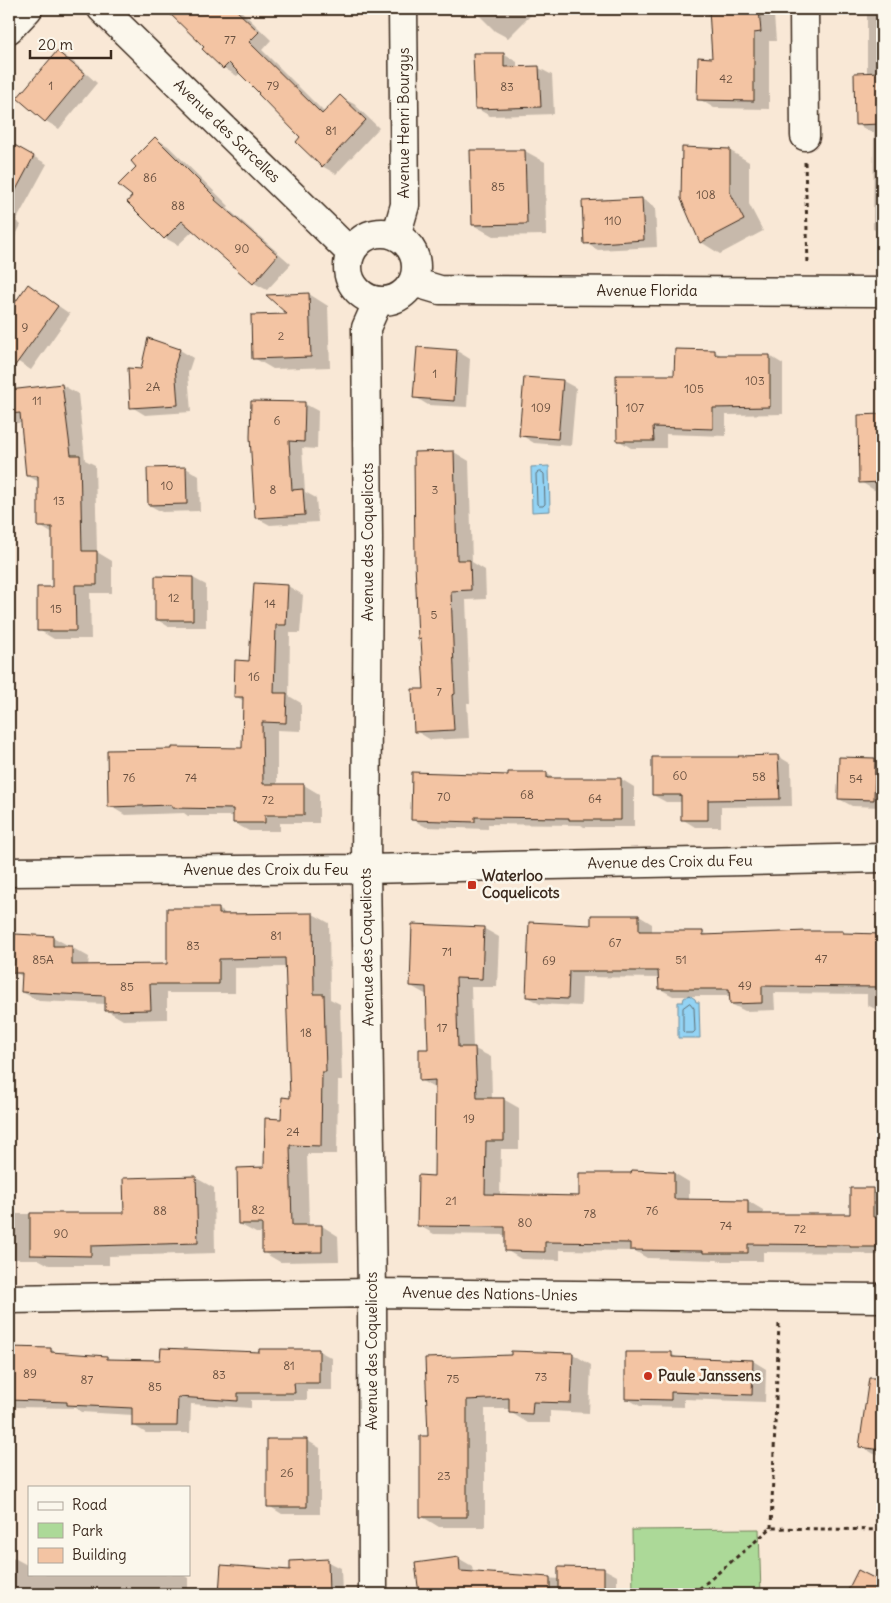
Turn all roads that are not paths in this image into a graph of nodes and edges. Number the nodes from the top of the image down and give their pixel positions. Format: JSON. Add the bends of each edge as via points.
{"nodes":[{"id":1,"x":28,"y":9,"type":"edge"},
{"id":2,"x":102,"y":9,"type":"edge"},
{"id":3,"x":403,"y":9,"type":"edge"},
{"id":4,"x":804,"y":9,"type":"edge"},
{"id":5,"x":9,"y":29,"type":"edge"},
{"id":6,"x":805,"y":136,"type":"road end"},
{"id":7,"x":396,"y":236,"type":"junction"},
{"id":8,"x":351,"y":253,"type":"junction"},
{"id":9,"x":413,"y":282,"type":"junction"},
{"id":10,"x":882,"y":292,"type":"edge"},
{"id":11,"x":378,"y":301,"type":"junction"},
{"id":12,"x":882,"y":858,"type":"edge"},
{"id":13,"x":366,"y":869,"type":"junction"},
{"id":14,"x":9,"y":872,"type":"edge"},
{"id":15,"x":372,"y":1293,"type":"junction"},
{"id":16,"x":882,"y":1298,"type":"edge"},
{"id":17,"x":9,"y":1299,"type":"edge"},
{"id":18,"x":373,"y":1594,"type":"edge"}],
"edges":[{"from":1,"to":5,"type":"street"},
{"from":2,"to":8,"type":"street","name":"Avenue des Sarcelles"},
{"from":3,"to":7,"type":"street","name":"Avenue Henri Bourgys","via":[[404,205]]},
{"from":4,"to":6,"type":"street"},
{"from":7,"to":8,"type":"street","via":[[378,233],[362,239]]},
{"from":7,"to":9,"type":"street","via":[[410,247],[416,264]]},
{"from":8,"to":11,"type":"street","via":[[348,269],[352,284],[363,296]]},
{"from":9,"to":10,"type":"street","name":"Avenue Florida","via":[[440,290]]},
{"from":9,"to":11,"type":"street","via":[[405,293],[392,300]]},
{"from":11,"to":13,"type":"street","name":"Avenue des Coquelicots","via":[[366,328]]},
{"from":12,"to":13,"type":"street","name":"Avenue des Croix du Feu"},
{"from":13,"to":14,"type":"street","name":"Avenue des Croix du Feu"},
{"from":13,"to":15,"type":"street","name":"Avenue des Coquelicots"},
{"from":15,"to":16,"type":"street","name":"Avenue des Nations-Unies"},
{"from":15,"to":17,"type":"street","name":"Avenue des Nations-Unies"},
{"from":15,"to":18,"type":"street","name":"Avenue des Coquelicots"}]}
